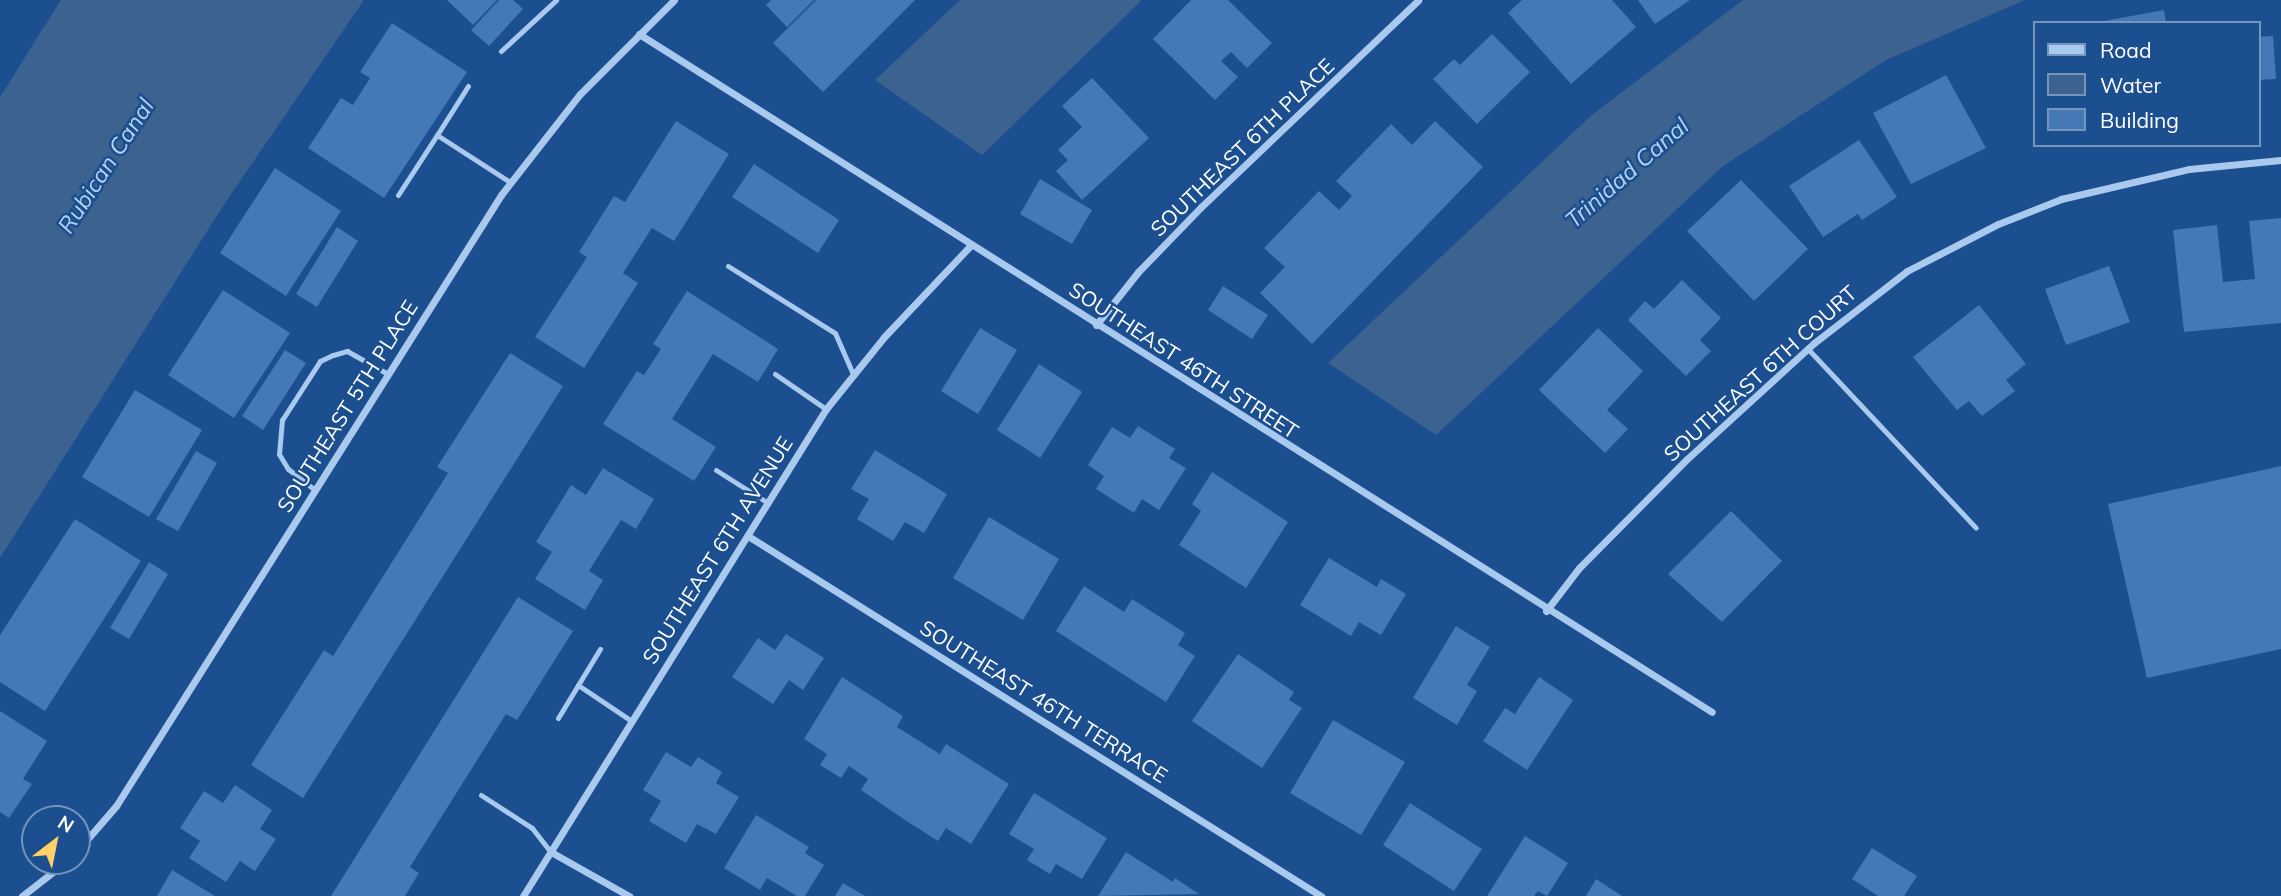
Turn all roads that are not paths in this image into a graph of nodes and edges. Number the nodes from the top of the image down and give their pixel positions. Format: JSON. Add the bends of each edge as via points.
{"nodes":[{"id":1,"x":556,"y":0,"type":"edge"},
{"id":2,"x":674,"y":0,"type":"edge"},
{"id":3,"x":1418,"y":0,"type":"edge"},
{"id":4,"x":639,"y":34,"type":"junction"},
{"id":5,"x":501,"y":51,"type":"dead end"},
{"id":6,"x":468,"y":86,"type":"dead end"},
{"id":7,"x":437,"y":135,"type":"junction"},
{"id":8,"x":2281,"y":160,"type":"edge"},
{"id":9,"x":510,"y":182,"type":"junction"},
{"id":10,"x":398,"y":195,"type":"dead end"},
{"id":11,"x":971,"y":245,"type":"junction"},
{"id":12,"x":728,"y":265,"type":"dead end"},
{"id":13,"x":1096,"y":325,"type":"junction"},
{"id":14,"x":1808,"y":349,"type":"junction"},
{"id":15,"x":388,"y":374,"type":"junction"},
{"id":16,"x":775,"y":374,"type":"dead end"},
{"id":17,"x":853,"y":374,"type":"junction"},
{"id":18,"x":826,"y":410,"type":"junction"},
{"id":19,"x":716,"y":470,"type":"dead end"},
{"id":20,"x":315,"y":490,"type":"junction"},
{"id":21,"x":768,"y":503,"type":"junction"},
{"id":22,"x":1976,"y":528,"type":"dead end"},
{"id":23,"x":748,"y":536,"type":"junction"},
{"id":24,"x":1546,"y":611,"type":"junction"},
{"id":25,"x":600,"y":649,"type":"dead end"},
{"id":26,"x":578,"y":685,"type":"junction"},
{"id":27,"x":1712,"y":712,"type":"dead end"},
{"id":28,"x":558,"y":718,"type":"dead end"},
{"id":29,"x":630,"y":720,"type":"junction"},
{"id":30,"x":481,"y":795,"type":"dead end"},
{"id":31,"x":91,"y":835,"type":"edge"},
{"id":32,"x":551,"y":852,"type":"junction"},
{"id":33,"x":49,"y":875,"type":"edge"},
{"id":34,"x":22,"y":896,"type":"edge"},
{"id":35,"x":523,"y":896,"type":"edge"},
{"id":36,"x":629,"y":896,"type":"edge"},
{"id":37,"x":1321,"y":896,"type":"edge"}],
"edges":[{"from":1,"to":5,"type":"lane"},
{"from":2,"to":4,"type":"street","name":"SOUTHEAST 5TH PLACE"},
{"from":3,"to":13,"type":"street","name":"SOUTHEAST 6TH PLACE","via":[[1192,216],[1138,272]]},
{"from":4,"to":9,"type":"street","name":"SOUTHEAST 5TH PLACE","via":[[580,94]]},
{"from":4,"to":11,"type":"street","name":"SOUTHEAST 46TH STREET"},
{"from":6,"to":7,"type":"lane"},
{"from":7,"to":9,"type":"lane"},
{"from":7,"to":10,"type":"lane"},
{"from":8,"to":14,"type":"street","name":"SOUTHEAST 6TH COURT","via":[[2189,169],[2049,204],[1907,271]]},
{"from":9,"to":15,"type":"street","name":"SOUTHEAST 5TH PLACE"},
{"from":11,"to":13,"type":"street","name":"SOUTHEAST 46TH STREET"},
{"from":11,"to":17,"type":"street","name":"SOUTHEAST 6TH AVENUE"},
{"from":12,"to":17,"type":"lane","via":[[835,333]]},
{"from":13,"to":24,"type":"street","name":"SOUTHEAST 46TH STREET"},
{"from":14,"to":22,"type":"lane"},
{"from":14,"to":24,"type":"street","name":"SOUTHEAST 6TH COURT","via":[[1668,479],[1579,568]]},
{"from":15,"to":20,"type":"street","name":"SOUTHEAST 5TH PLACE"},
{"from":15,"to":20,"type":"lane","via":[[347,351],[333,355],[320,361],[282,420],[279,454],[288,468]]},
{"from":16,"to":18,"type":"lane"},
{"from":17,"to":18,"type":"street","name":"SOUTHEAST 6TH AVENUE"},
{"from":18,"to":21,"type":"street","name":"SOUTHEAST 6TH AVENUE"},
{"from":19,"to":21,"type":"lane"},
{"from":20,"to":31,"type":"street","name":"SOUTHEAST 5TH PLACE","via":[[116,806]]},
{"from":21,"to":23,"type":"street","name":"SOUTHEAST 6TH AVENUE"},
{"from":23,"to":29,"type":"street","name":"SOUTHEAST 6TH AVENUE"},
{"from":23,"to":37,"type":"street","name":"SOUTHEAST 46TH TERRACE"},
{"from":24,"to":27,"type":"street","name":"SOUTHEAST 46TH STREET"},
{"from":25,"to":26,"type":"lane"},
{"from":26,"to":28,"type":"lane"},
{"from":26,"to":29,"type":"lane"},
{"from":29,"to":32,"type":"street","name":"SOUTHEAST 6TH AVENUE"},
{"from":30,"to":32,"type":"lane","via":[[532,828]]},
{"from":32,"to":35,"type":"street","name":"SOUTHEAST 6TH AVENUE"},
{"from":32,"to":36,"type":"street"},
{"from":33,"to":34,"type":"street"}]}
